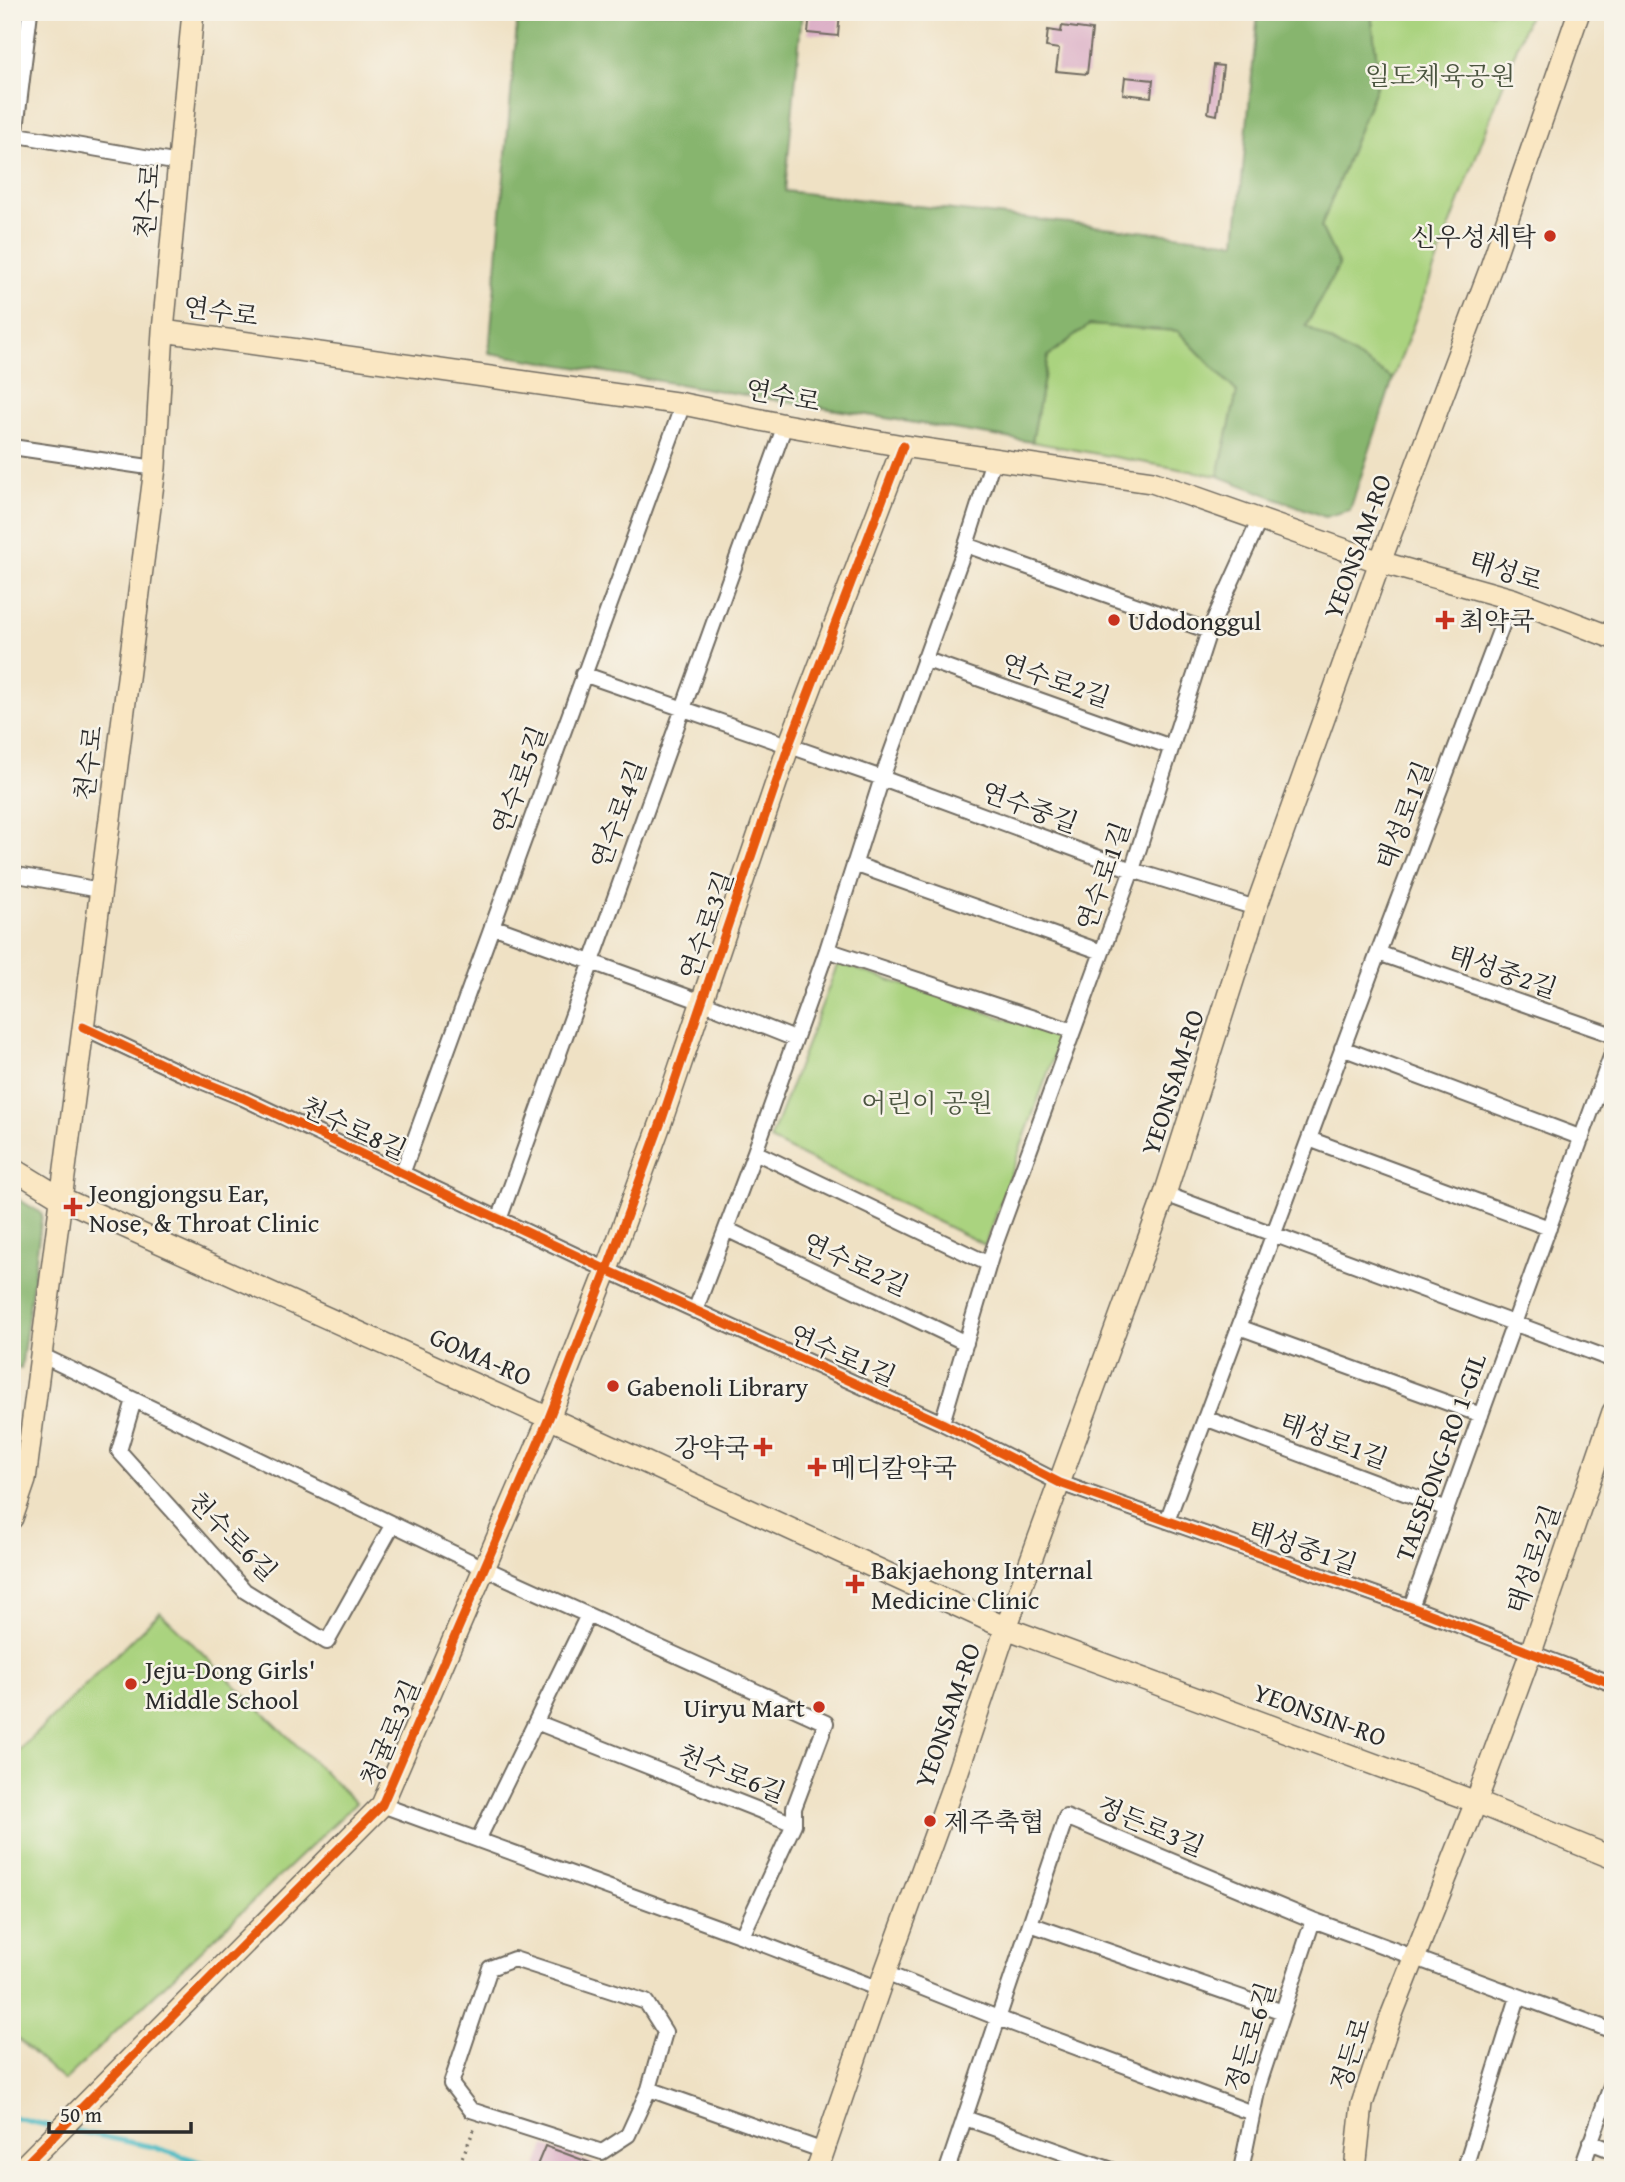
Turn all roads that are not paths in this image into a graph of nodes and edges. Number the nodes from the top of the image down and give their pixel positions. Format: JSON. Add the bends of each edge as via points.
{"nodes":[{"id":1,"x":30,"y":12,"type":"edge"},
{"id":2,"x":193,"y":12,"type":"edge"},
{"id":3,"x":1579,"y":12,"type":"edge"},
{"id":4,"x":14,"y":135,"type":"edge"},
{"id":5,"x":12,"y":163,"type":"edge"},
{"id":6,"x":179,"y":163,"type":"junction"},
{"id":7,"x":163,"y":331,"type":"junction"},
{"id":8,"x":683,"y":404,"type":"junction"},
{"id":9,"x":785,"y":425,"type":"junction"},
{"id":10,"x":903,"y":446,"type":"junction"},
{"id":11,"x":12,"y":447,"type":"edge"},
{"id":12,"x":993,"y":460,"type":"junction"},
{"id":13,"x":155,"y":468,"type":"junction"},
{"id":14,"x":1260,"y":519,"type":"junction"},
{"id":15,"x":966,"y":545,"type":"junction"},
{"id":16,"x":1380,"y":562,"type":"junction"},
{"id":17,"x":1513,"y":599,"type":"junction"},
{"id":18,"x":1209,"y":631,"type":"junction"},
{"id":19,"x":1613,"y":638,"type":"edge"},
{"id":20,"x":924,"y":659,"type":"junction"},
{"id":21,"x":583,"y":674,"type":"junction"},
{"id":22,"x":682,"y":708,"type":"junction"},
{"id":23,"x":789,"y":745,"type":"junction"},
{"id":24,"x":1171,"y":747,"type":"junction"},
{"id":25,"x":882,"y":778,"type":"junction"},
{"id":26,"x":854,"y":864,"type":"junction"},
{"id":27,"x":1132,"y":870,"type":"junction"},
{"id":28,"x":12,"y":874,"type":"edge"},
{"id":29,"x":100,"y":890,"type":"junction"},
{"id":30,"x":1256,"y":908,"type":"junction"},
{"id":31,"x":492,"y":926,"type":"junction"},
{"id":32,"x":827,"y":950,"type":"junction"},
{"id":33,"x":1102,"y":952,"type":"junction"},
{"id":34,"x":1378,"y":953,"type":"junction"},
{"id":35,"x":591,"y":962,"type":"junction"},
{"id":36,"x":702,"y":1002,"type":"junction"},
{"id":37,"x":83,"y":1027,"type":"junction"},
{"id":38,"x":1073,"y":1031,"type":"junction"},
{"id":39,"x":1613,"y":1035,"type":"edge"},
{"id":40,"x":795,"y":1039,"type":"junction"},
{"id":41,"x":1342,"y":1048,"type":"junction"},
{"id":42,"x":1613,"y":1051,"type":"edge"},
{"id":43,"x":1582,"y":1138,"type":"junction"},
{"id":44,"x":1308,"y":1139,"type":"junction"},
{"id":45,"x":755,"y":1152,"type":"junction"},
{"id":46,"x":12,"y":1168,"type":"edge"},
{"id":47,"x":402,"y":1174,"type":"junction"},
{"id":48,"x":1165,"y":1194,"type":"junction"},
{"id":49,"x":61,"y":1198,"type":"junction"},
{"id":50,"x":499,"y":1220,"type":"junction"},
{"id":51,"x":1549,"y":1228,"type":"junction"},
{"id":52,"x":726,"y":1229,"type":"junction"},
{"id":53,"x":1273,"y":1234,"type":"junction"},
{"id":54,"x":989,"y":1264,"type":"junction"},
{"id":55,"x":607,"y":1270,"type":"junction"},
{"id":56,"x":695,"y":1311,"type":"junction"},
{"id":57,"x":1515,"y":1323,"type":"junction"},
{"id":58,"x":1239,"y":1327,"type":"junction"},
{"id":59,"x":966,"y":1343,"type":"junction"},
{"id":60,"x":41,"y":1355,"type":"junction"},
{"id":61,"x":1613,"y":1360,"type":"edge"},
{"id":62,"x":134,"y":1400,"type":"junction"},
{"id":63,"x":1613,"y":1412,"type":"edge"},
{"id":64,"x":1481,"y":1415,"type":"junction"},
{"id":65,"x":549,"y":1418,"type":"junction"},
{"id":66,"x":1205,"y":1418,"type":"junction"},
{"id":67,"x":942,"y":1423,"type":"junction"},
{"id":68,"x":19,"y":1479,"type":"edge"},
{"id":69,"x":1060,"y":1483,"type":"junction"},
{"id":70,"x":1447,"y":1509,"type":"junction"},
{"id":71,"x":12,"y":1518,"type":"edge"},
{"id":72,"x":1167,"y":1521,"type":"junction"},
{"id":73,"x":393,"y":1524,"type":"junction"},
{"id":74,"x":484,"y":1568,"type":"junction"},
{"id":75,"x":1411,"y":1607,"type":"junction"},
{"id":76,"x":588,"y":1615,"type":"junction"},
{"id":77,"x":1006,"y":1628,"type":"junction"},
{"id":78,"x":1531,"y":1652,"type":"junction"},
{"id":79,"x":1613,"y":1684,"type":"edge"},
{"id":80,"x":536,"y":1722,"type":"junction"},
{"id":81,"x":1476,"y":1802,"type":"junction"},
{"id":82,"x":382,"y":1805,"type":"junction"},
{"id":83,"x":794,"y":1824,"type":"junction"},
{"id":84,"x":478,"y":1840,"type":"junction"},
{"id":85,"x":1613,"y":1858,"type":"edge"},
{"id":86,"x":1313,"y":1920,"type":"junction"},
{"id":87,"x":1030,"y":1924,"type":"junction"},
{"id":88,"x":742,"y":1936,"type":"junction"},
{"id":89,"x":1415,"y":1960,"type":"junction"},
{"id":90,"x":882,"y":1981,"type":"junction"},
{"id":91,"x":1518,"y":1997,"type":"junction"},
{"id":92,"x":1283,"y":2012,"type":"junction"},
{"id":93,"x":998,"y":2018,"type":"junction"},
{"id":94,"x":1613,"y":2031,"type":"edge"},
{"id":95,"x":1613,"y":2080,"type":"edge"},
{"id":96,"x":649,"y":2089,"type":"junction"},
{"id":97,"x":1252,"y":2113,"type":"junction"},
{"id":98,"x":965,"y":2118,"type":"junction"},
{"id":99,"x":1591,"y":2142,"type":"junction"},
{"id":100,"x":1613,"y":2151,"type":"edge"},
{"id":101,"x":821,"y":2160,"type":"edge"},
{"id":102,"x":20,"y":2170,"type":"edge"},
{"id":103,"x":947,"y":2170,"type":"edge"},
{"id":104,"x":1112,"y":2170,"type":"edge"},
{"id":105,"x":1241,"y":2170,"type":"edge"},
{"id":106,"x":1355,"y":2170,"type":"edge"},
{"id":107,"x":1467,"y":2170,"type":"edge"},
{"id":108,"x":1581,"y":2170,"type":"edge"}],
"edges":[{"from":1,"to":4,"type":"street"},
{"from":2,"to":6,"type":"street","name":"천수로"},
{"from":3,"to":16,"type":"street","name":"YEONSAM-RO","via":[[1491,267]]},
{"from":4,"to":5,"type":"street"},
{"from":4,"to":6,"type":"street"},
{"from":6,"to":7,"type":"street","name":"천수로"},
{"from":7,"to":8,"type":"street","name":"연수로"},
{"from":7,"to":13,"type":"street","name":"천수로"},
{"from":8,"to":9,"type":"street","name":"연수로"},
{"from":8,"to":21,"type":"street","name":"연수로5길"},
{"from":9,"to":10,"type":"street","name":"연수로"},
{"from":9,"to":22,"type":"street","name":"연수로4길"},
{"from":10,"to":12,"type":"street","name":"연수로"},
{"from":10,"to":23,"type":"street","name":"연수로3길"},
{"from":11,"to":13,"type":"street"},
{"from":12,"to":14,"type":"street","name":"연수로","via":[[1152,482]]},
{"from":12,"to":15,"type":"street"},
{"from":13,"to":29,"type":"street","name":"천수로"},
{"from":14,"to":16,"type":"street","name":"연수로"},
{"from":14,"to":18,"type":"street","name":"연수로1길"},
{"from":15,"to":18,"type":"street"},
{"from":15,"to":20,"type":"street"},
{"from":16,"to":17,"type":"street","name":"태성로"},
{"from":16,"to":30,"type":"street","name":"YEONSAM-RO"},
{"from":17,"to":19,"type":"street","name":"태성로"},
{"from":17,"to":34,"type":"street","name":"태성로1길"},
{"from":18,"to":24,"type":"street","name":"연수로1길"},
{"from":20,"to":24,"type":"street","name":"연수로2길"},
{"from":20,"to":25,"type":"street"},
{"from":21,"to":22,"type":"street","name":"연수중길"},
{"from":21,"to":31,"type":"street","name":"연수로5길"},
{"from":22,"to":23,"type":"street","name":"연수중길"},
{"from":22,"to":35,"type":"street","name":"연수로4길"},
{"from":23,"to":25,"type":"street","name":"연수중길"},
{"from":23,"to":36,"type":"street","name":"연수로3길"},
{"from":24,"to":27,"type":"street","name":"연수로1길"},
{"from":25,"to":26,"type":"street"},
{"from":25,"to":27,"type":"street","name":"연수중길"},
{"from":26,"to":32,"type":"street"},
{"from":26,"to":33,"type":"street"},
{"from":27,"to":30,"type":"street","name":"연수중길"},
{"from":27,"to":33,"type":"street","name":"연수로1길"},
{"from":28,"to":29,"type":"street"},
{"from":29,"to":37,"type":"street","name":"천수로"},
{"from":30,"to":48,"type":"street","name":"YEONSAM-RO"},
{"from":31,"to":35,"type":"street"},
{"from":31,"to":47,"type":"street","name":"연수로5길"},
{"from":32,"to":38,"type":"street"},
{"from":32,"to":40,"type":"street"},
{"from":33,"to":38,"type":"street","name":"연수로1길"},
{"from":34,"to":39,"type":"street","name":"태성중2길"},
{"from":34,"to":41,"type":"street","name":"태성로1길"},
{"from":35,"to":36,"type":"street"},
{"from":35,"to":50,"type":"street","name":"연수로4길"},
{"from":36,"to":40,"type":"street"},
{"from":36,"to":55,"type":"street","name":"연수로3길"},
{"from":37,"to":47,"type":"street","name":"천수로8길"},
{"from":37,"to":49,"type":"street","name":"천수로"},
{"from":38,"to":54,"type":"street","name":"연수로1길"},
{"from":40,"to":45,"type":"street"},
{"from":41,"to":43,"type":"street"},
{"from":41,"to":44,"type":"street","name":"태성로1길"},
{"from":42,"to":43,"type":"street","name":"TAESEONG-RO 1-GIL"},
{"from":43,"to":51,"type":"street","name":"TAESEONG-RO 1-GIL"},
{"from":44,"to":51,"type":"street"},
{"from":44,"to":53,"type":"street","name":"태성로1길"},
{"from":45,"to":52,"type":"street"},
{"from":45,"to":54,"type":"street"},
{"from":46,"to":49,"type":"street","name":"GOMA-RO"},
{"from":47,"to":50,"type":"street","name":"천수로8길"},
{"from":48,"to":53,"type":"street"},
{"from":48,"to":69,"type":"street","name":"YEONSAM-RO"},
{"from":49,"to":60,"type":"street","name":"천수로"},
{"from":49,"to":65,"type":"street","name":"GOMA-RO"},
{"from":50,"to":55,"type":"street","name":"천수로8길"},
{"from":51,"to":57,"type":"street","name":"TAESEONG-RO 1-GIL"},
{"from":52,"to":56,"type":"street"},
{"from":52,"to":59,"type":"street","name":"연수로2길"},
{"from":53,"to":57,"type":"street"},
{"from":53,"to":58,"type":"street","name":"태성로1길"},
{"from":54,"to":59,"type":"street","name":"연수로1길"},
{"from":55,"to":56,"type":"street","name":"연수로1길"},
{"from":55,"to":65,"type":"street","name":"연수로3길"},
{"from":56,"to":67,"type":"street","name":"연수로1길"},
{"from":57,"to":61,"type":"street"},
{"from":57,"to":64,"type":"street","name":"TAESEONG-RO 1-GIL"},
{"from":58,"to":64,"type":"street"},
{"from":58,"to":66,"type":"street","name":"태성로1길"},
{"from":59,"to":67,"type":"street","name":"연수로1길"},
{"from":60,"to":62,"type":"street","name":"천수로6길"},
{"from":60,"to":68,"type":"street","name":"천수로"},
{"from":62,"to":73,"type":"street","name":"천수로6길"},
{"from":62,"to":73,"type":"street","name":"천수로6길","via":[[119,1451],[245,1591],[327,1642]]},
{"from":63,"to":78,"type":"street","name":"태성로2길"},
{"from":64,"to":70,"type":"street","name":"TAESEONG-RO 1-GIL"},
{"from":65,"to":74,"type":"street","name":"청귤로3길"},
{"from":65,"to":77,"type":"street","name":"GOMA-RO"},
{"from":66,"to":70,"type":"street","name":"태성로1길"},
{"from":66,"to":72,"type":"street","name":"태성로1길"},
{"from":67,"to":69,"type":"street","name":"연수로1길"},
{"from":68,"to":71,"type":"street","name":"천수로"},
{"from":69,"to":72,"type":"street","name":"태성중1길"},
{"from":69,"to":77,"type":"street","name":"YEONSAM-RO"},
{"from":70,"to":75,"type":"street","name":"TAESEONG-RO 1-GIL"},
{"from":72,"to":75,"type":"street","name":"태성중1길"},
{"from":73,"to":74,"type":"street","name":"천수로6길"},
{"from":74,"to":76,"type":"street","name":"천수로6길"},
{"from":74,"to":82,"type":"street","name":"청귤로3길"},
{"from":75,"to":78,"type":"street","name":"태성중1길"},
{"from":76,"to":80,"type":"street"},
{"from":76,"to":83,"type":"street","name":"천수로6길","via":[[826,1723],[794,1808]]},
{"from":77,"to":81,"type":"street","name":"YEONSIN-RO"},
{"from":77,"to":90,"type":"street","name":"YEONSAM-RO"},
{"from":78,"to":79,"type":"street","name":"태성중1길"},
{"from":78,"to":81,"type":"street","name":"태성로2길"},
{"from":80,"to":83,"type":"street","name":"천수로6길"},
{"from":80,"to":84,"type":"street"},
{"from":81,"to":85,"type":"street","name":"YEONSIN-RO"},
{"from":81,"to":89,"type":"street","name":"정든로"},
{"from":82,"to":84,"type":"street","name":"청귤로3길"},
{"from":82,"to":102,"type":"street","name":"청귤로3길"},
{"from":83,"to":88,"type":"street","name":"천수로6길"},
{"from":84,"to":88,"type":"street","name":"청귤로3길"},
{"from":86,"to":87,"type":"street","name":"정든로3길","via":[[1066,1817]]},
{"from":86,"to":89,"type":"street","name":"정든로3길"},
{"from":86,"to":92,"type":"street","name":"정든로6길"},
{"from":87,"to":92,"type":"street"},
{"from":87,"to":93,"type":"street","name":"정든로3길"},
{"from":88,"to":90,"type":"street"},
{"from":89,"to":91,"type":"street"},
{"from":89,"to":106,"type":"street","name":"정든로","via":[[1362,2104]]},
{"from":90,"to":93,"type":"street"},
{"from":90,"to":101,"type":"street","name":"YEONSAM-RO"},
{"from":91,"to":94,"type":"street"},
{"from":91,"to":107,"type":"street"},
{"from":92,"to":97,"type":"street","name":"정든로6길"},
{"from":93,"to":97,"type":"street"},
{"from":93,"to":98,"type":"street","name":"정든로3길"},
{"from":95,"to":99,"type":"street"},
{"from":96,"to":96,"type":"street","via":[[628,2135],[602,2152],[471,2110],[451,2084],[490,1968],[514,1959],[646,2002],[665,2032]]},
{"from":96,"to":101,"type":"street"},
{"from":97,"to":105,"type":"street","name":"정든로6길"},
{"from":98,"to":103,"type":"street","name":"정든로3길"},
{"from":98,"to":104,"type":"street"},
{"from":99,"to":100,"type":"street"},
{"from":99,"to":108,"type":"street"}]}
